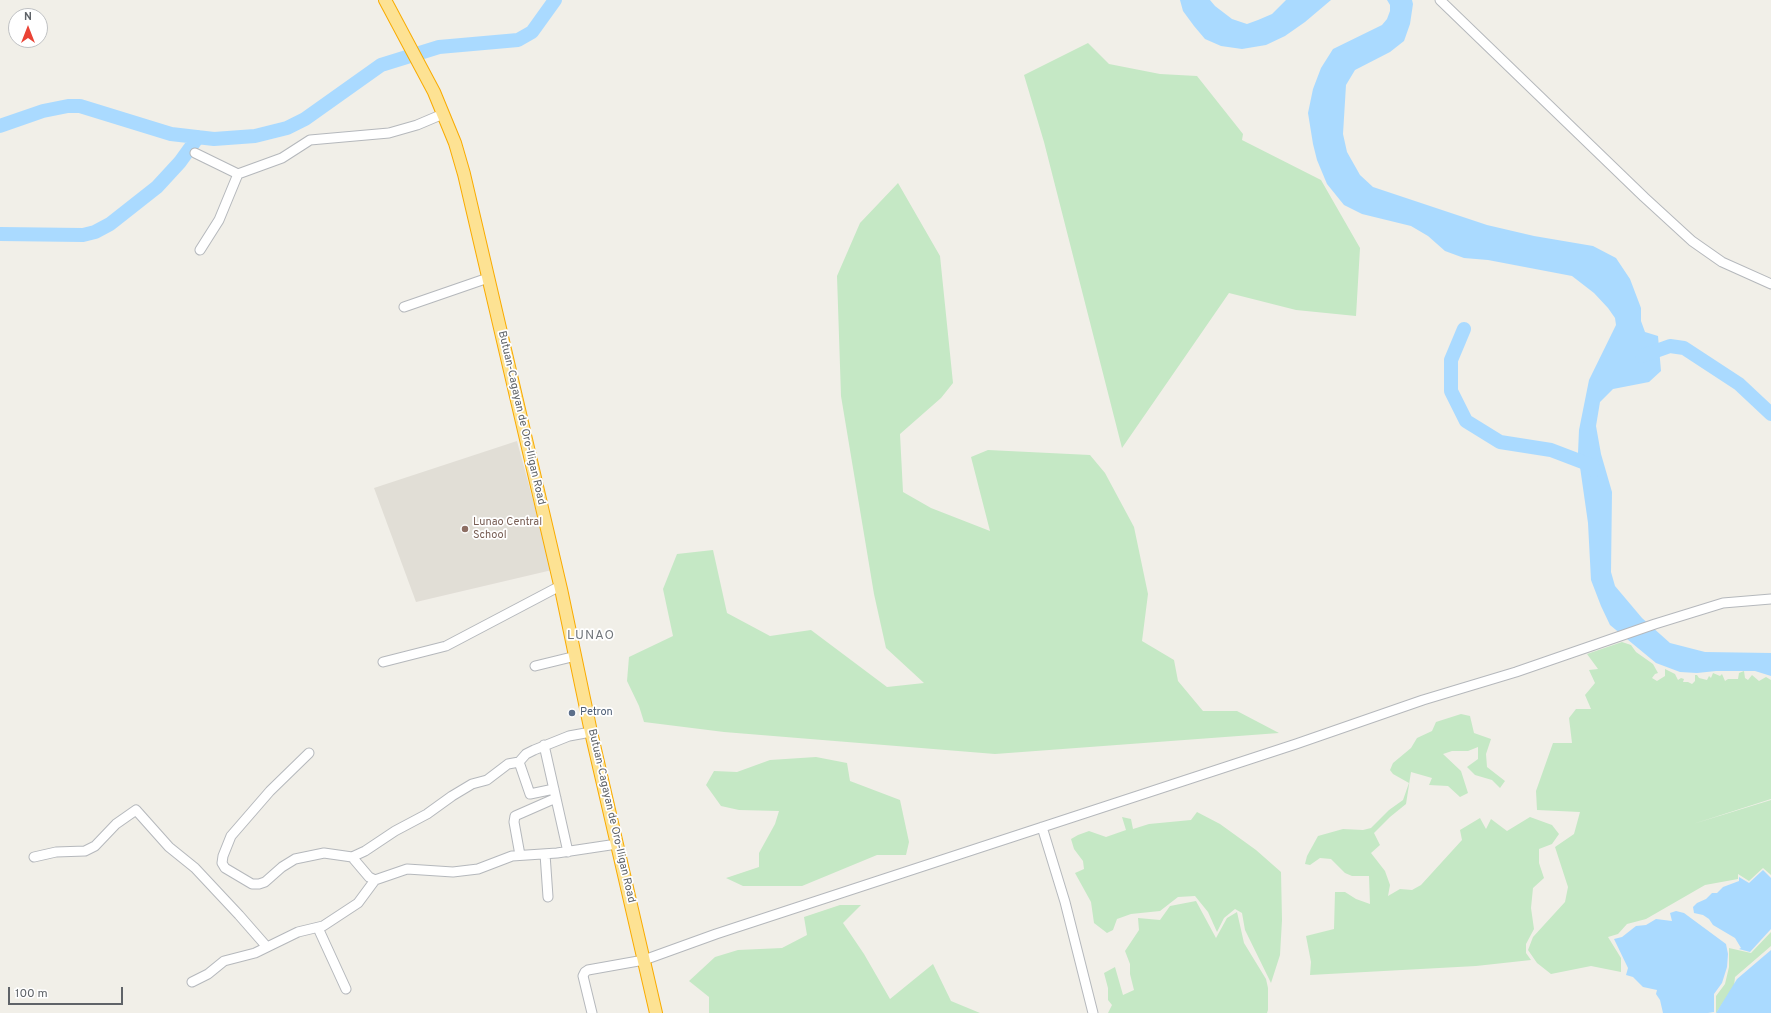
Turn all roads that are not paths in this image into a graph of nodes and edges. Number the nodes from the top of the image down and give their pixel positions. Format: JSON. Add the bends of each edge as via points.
{"nodes":[{"id":1,"x":385,"y":0,"type":"edge"},
{"id":2,"x":1440,"y":0,"type":"edge"},
{"id":3,"x":443,"y":114,"type":"junction"},
{"id":4,"x":194,"y":153,"type":"dead end"},
{"id":5,"x":238,"y":174,"type":"junction"},
{"id":6,"x":200,"y":250,"type":"dead end"},
{"id":7,"x":488,"y":278,"type":"junction"},
{"id":8,"x":1771,"y":284,"type":"edge"},
{"id":9,"x":404,"y":307,"type":"dead end"},
{"id":10,"x":560,"y":586,"type":"junction"},
{"id":11,"x":1771,"y":599,"type":"edge"},
{"id":12,"x":576,"y":656,"type":"junction"},
{"id":13,"x":382,"y":662,"type":"dead end"},
{"id":14,"x":535,"y":666,"type":"dead end"},
{"id":15,"x":591,"y":732,"type":"junction"},
{"id":16,"x":544,"y":745,"type":"junction"},
{"id":17,"x":309,"y":753,"type":"dead end"},
{"id":18,"x":519,"y":762,"type":"junction"},
{"id":19,"x":555,"y":794,"type":"junction"},
{"id":20,"x":1042,"y":827,"type":"junction"},
{"id":21,"x":618,"y":844,"type":"junction"},
{"id":22,"x":568,"y":852,"type":"junction"},
{"id":23,"x":545,"y":854,"type":"junction"},
{"id":24,"x":520,"y":855,"type":"junction"},
{"id":25,"x":34,"y":857,"type":"dead end"},
{"id":26,"x":352,"y":857,"type":"junction"},
{"id":27,"x":375,"y":880,"type":"junction"},
{"id":28,"x":548,"y":897,"type":"dead end"},
{"id":29,"x":318,"y":928,"type":"junction"},
{"id":30,"x":267,"y":947,"type":"junction"},
{"id":31,"x":644,"y":960,"type":"junction"},
{"id":32,"x":192,"y":982,"type":"dead end"},
{"id":33,"x":346,"y":989,"type":"dead end"},
{"id":34,"x":592,"y":1013,"type":"edge"},
{"id":35,"x":656,"y":1013,"type":"edge"},
{"id":36,"x":1093,"y":1013,"type":"edge"}],
"edges":[{"from":1,"to":3,"type":"highway","name":"Butuan-Cagayan de Oro-Iligan Road"},
{"from":2,"to":8,"type":"street","via":[[1692,241],[1722,262]]},
{"from":3,"to":5,"type":"street","via":[[390,134],[310,140],[282,158]]},
{"from":3,"to":7,"type":"highway","name":"Butuan-Cagayan de Oro-Iligan Road","via":[[464,174]]},
{"from":4,"to":5,"type":"street"},
{"from":5,"to":6,"type":"street","via":[[216,224]]},
{"from":7,"to":9,"type":"street"},
{"from":7,"to":10,"type":"highway","name":"Butuan-Cagayan de Oro-Iligan Road"},
{"from":10,"to":12,"type":"highway","name":"Butuan-Cagayan de Oro-Iligan Road"},
{"from":10,"to":13,"type":"street","via":[[446,646]]},
{"from":11,"to":20,"type":"street","via":[[1723,603],[1655,624]]},
{"from":12,"to":14,"type":"street"},
{"from":12,"to":15,"type":"highway","name":"Butuan-Cagayan de Oro-Iligan Road"},
{"from":15,"to":16,"type":"street","via":[[569,736]]},
{"from":15,"to":21,"type":"highway","name":"Butuan-Cagayan de Oro-Iligan Road"},
{"from":16,"to":18,"type":"street","via":[[526,754]]},
{"from":16,"to":19,"type":"street"},
{"from":17,"to":26,"type":"street","via":[[239,825],[225,848],[222,864],[252,884],[259,884],[288,863],[305,856],[324,853]]},
{"from":18,"to":19,"type":"street","via":[[530,794]]},
{"from":18,"to":26,"type":"street","via":[[508,764],[487,780],[472,784],[427,814]]},
{"from":19,"to":22,"type":"street"},
{"from":19,"to":24,"type":"street","via":[[515,816]]},
{"from":20,"to":31,"type":"street"},
{"from":20,"to":36,"type":"street","via":[[1065,902]]},
{"from":21,"to":22,"type":"street"},
{"from":21,"to":31,"type":"highway","name":"Butuan-Cagayan de Oro-Iligan Road"},
{"from":22,"to":23,"type":"street"},
{"from":23,"to":24,"type":"street"},
{"from":23,"to":28,"type":"street"},
{"from":24,"to":27,"type":"street","via":[[478,869],[453,872],[407,869]]},
{"from":25,"to":30,"type":"street","via":[[56,852],[85,851],[95,846],[116,824],[136,810],[169,847],[195,868],[240,915]]},
{"from":26,"to":27,"type":"street","via":[[369,877]]},
{"from":27,"to":29,"type":"street","via":[[354,906]]},
{"from":29,"to":30,"type":"street","via":[[298,932]]},
{"from":29,"to":33,"type":"street"},
{"from":30,"to":32,"type":"street","via":[[224,961],[208,974]]},
{"from":31,"to":34,"type":"street","via":[[585,972],[583,976]]},
{"from":31,"to":35,"type":"highway","name":"Butuan-Cagayan de Oro-Iligan Road"}]}
